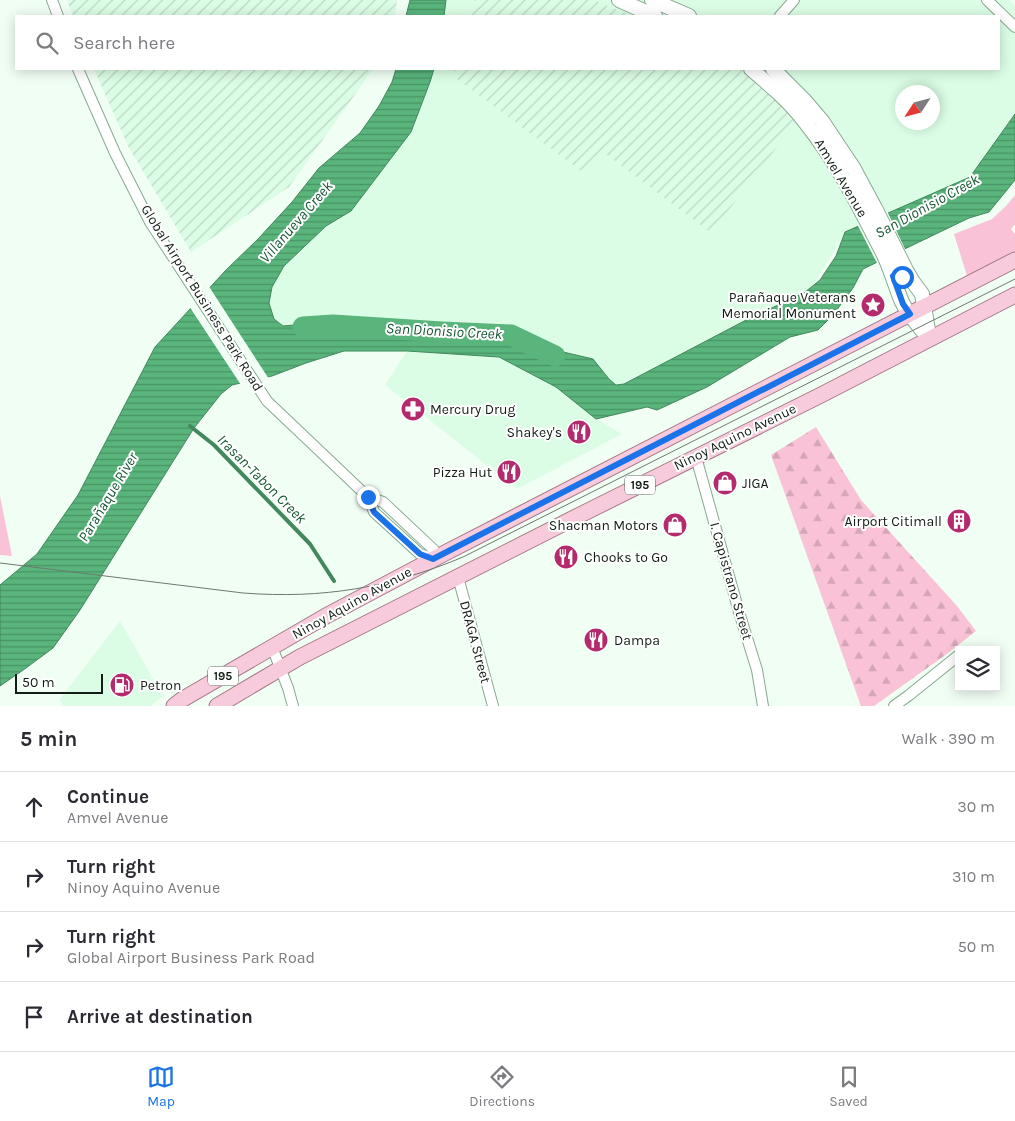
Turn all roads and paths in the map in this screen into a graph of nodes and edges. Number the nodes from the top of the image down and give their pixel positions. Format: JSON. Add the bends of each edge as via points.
{"nodes":[{"id":1,"x":52,"y":0,"type":"edge"},
{"id":2,"x":618,"y":0,"type":"edge"},
{"id":3,"x":652,"y":0,"type":"edge"},
{"id":4,"x":794,"y":0,"type":"edge"},
{"id":5,"x":987,"y":0,"type":"edge"},
{"id":6,"x":58,"y":15,"type":"edge"},
{"id":7,"x":653,"y":15,"type":"edge"},
{"id":8,"x":687,"y":15,"type":"edge"},
{"id":9,"x":781,"y":15,"type":"edge"},
{"id":10,"x":1015,"y":27,"type":"edge"},
{"id":11,"x":78,"y":70,"type":"edge"},
{"id":12,"x":752,"y":70,"type":"edge"},
{"id":13,"x":774,"y":70,"type":"edge"},
{"id":14,"x":869,"y":211,"type":"junction"},
{"id":15,"x":1015,"y":260,"type":"edge"},
{"id":16,"x":897,"y":268,"type":"junction"},
{"id":17,"x":1015,"y":295,"type":"edge"},
{"id":18,"x":917,"y":311,"type":"junction"},
{"id":19,"x":929,"y":339,"type":"junction"},
{"id":20,"x":696,"y":457,"type":"junction"},
{"id":21,"x":437,"y":557,"type":"junction"},
{"id":22,"x":455,"y":578,"type":"junction"},
{"id":23,"x":272,"y":647,"type":"junction"},
{"id":24,"x":955,"y":658,"type":"edge"},
{"id":25,"x":280,"y":668,"type":"junction"},
{"id":26,"x":174,"y":706,"type":"edge"},
{"id":27,"x":217,"y":706,"type":"edge"},
{"id":28,"x":293,"y":706,"type":"edge"},
{"id":29,"x":493,"y":706,"type":"edge"},
{"id":30,"x":763,"y":706,"type":"edge"},
{"id":31,"x":894,"y":706,"type":"edge"}],
"edges":[{"from":1,"to":6,"type":"street"},
{"from":2,"to":7,"type":"main road"},
{"from":3,"to":8,"type":"main road"},
{"from":4,"to":9,"type":"street"},
{"from":5,"to":10,"type":"street"},
{"from":11,"to":21,"type":"street","name":"Global Airport Business Park Road","via":[[150,222],[267,401],[368,497],[383,502],[434,550]]},
{"from":12,"to":14,"type":"main road","name":"Amvel Avenue","via":[[805,122]]},
{"from":13,"to":14,"type":"main road","name":"Amvel Avenue","via":[[822,121],[854,169]]},
{"from":14,"to":16,"type":"main road","name":"Amvel Avenue"},
{"from":15,"to":18,"type":"main road","name":"Ninoy Aquino Avenue","number":"195"},
{"from":16,"to":18,"type":"main road","name":"Amvel Avenue","via":[[903,304]]},
{"from":16,"to":18,"type":"main road","name":"Amvel Avenue","via":[[922,294]]},
{"from":17,"to":19,"type":"main road","name":"Ninoy Aquino Avenue","number":"195"},
{"from":18,"to":19,"type":"main road","name":"Amvel Avenue"},
{"from":18,"to":21,"type":"main road","name":"Ninoy Aquino Avenue","number":"195"},
{"from":19,"to":20,"type":"main road","name":"Ninoy Aquino Avenue","number":"195"},
{"from":20,"to":22,"type":"main road","name":"Ninoy Aquino Avenue","number":"195"},
{"from":20,"to":30,"type":"street","name":"I. Capistrano Street","via":[[757,670]]},
{"from":21,"to":22,"type":"main road"},
{"from":21,"to":23,"type":"main road","name":"Ninoy Aquino Avenue","number":"195"},
{"from":22,"to":25,"type":"main road","name":"Ninoy Aquino Avenue","number":"195"},
{"from":22,"to":29,"type":"street","name":"DRAGA Street"},
{"from":23,"to":25,"type":"street"},
{"from":23,"to":26,"type":"main road","name":"Ninoy Aquino Avenue","number":"195"},
{"from":24,"to":31,"type":"street"},
{"from":25,"to":27,"type":"main road","name":"Ninoy Aquino Avenue","number":"195"},
{"from":25,"to":28,"type":"street"}]}
